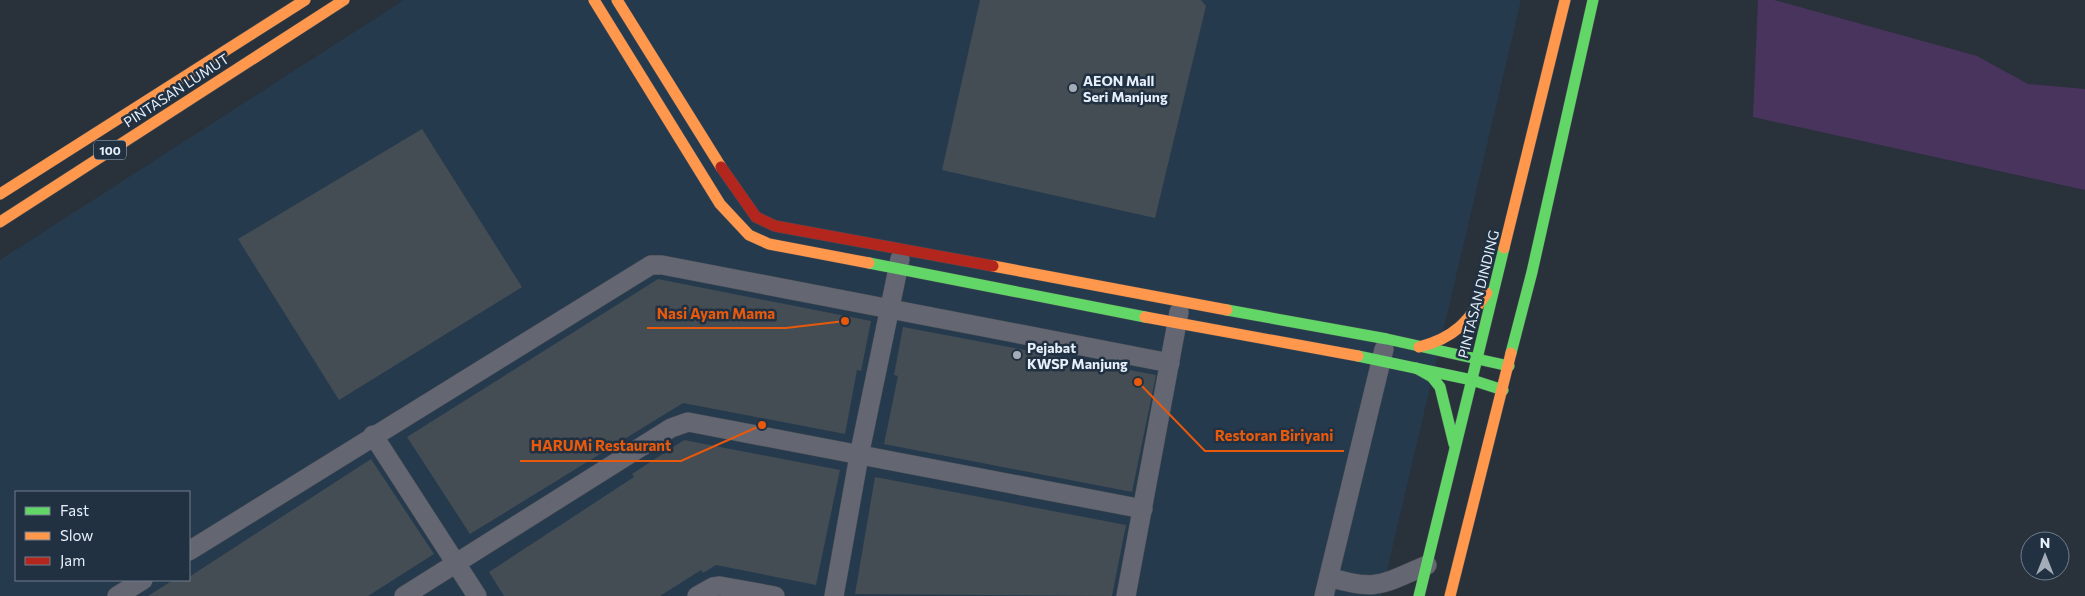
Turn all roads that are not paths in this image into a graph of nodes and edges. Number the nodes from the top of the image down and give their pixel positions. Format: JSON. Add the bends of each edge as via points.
{"nodes":[{"id":1,"x":305,"y":0,"type":"edge"},
{"id":2,"x":344,"y":0,"type":"edge"},
{"id":3,"x":594,"y":0,"type":"edge"},
{"id":4,"x":617,"y":0,"type":"edge"},
{"id":5,"x":1565,"y":0,"type":"edge"},
{"id":6,"x":1593,"y":0,"type":"edge"},
{"id":7,"x":0,"y":194,"type":"edge"},
{"id":8,"x":0,"y":222,"type":"edge"},
{"id":9,"x":902,"y":251,"type":"junction"},
{"id":10,"x":898,"y":270,"type":"junction"},
{"id":11,"x":1496,"y":282,"type":"junction"},
{"id":12,"x":1181,"y":302,"type":"junction"},
{"id":13,"x":890,"y":310,"type":"junction"},
{"id":14,"x":1176,"y":323,"type":"junction"},
{"id":15,"x":1386,"y":339,"type":"junction"},
{"id":16,"x":1419,"y":347,"type":"junction"},
{"id":17,"x":1477,"y":359,"type":"junction"},
{"id":18,"x":1382,"y":360,"type":"junction"},
{"id":19,"x":1170,"y":363,"type":"junction"},
{"id":20,"x":1413,"y":366,"type":"junction"},
{"id":21,"x":1509,"y":366,"type":"junction"},
{"id":22,"x":1472,"y":380,"type":"junction"},
{"id":23,"x":1502,"y":390,"type":"junction"},
{"id":24,"x":373,"y":435,"type":"junction"},
{"id":25,"x":1455,"y":450,"type":"junction"},
{"id":26,"x":859,"y":456,"type":"junction"},
{"id":27,"x":1143,"y":509,"type":"junction"},
{"id":28,"x":190,"y":550,"type":"edge"},
{"id":29,"x":456,"y":564,"type":"junction"},
{"id":30,"x":1427,"y":565,"type":"junction"},
{"id":31,"x":1329,"y":577,"type":"junction"},
{"id":32,"x":141,"y":581,"type":"edge"},
{"id":33,"x":117,"y":596,"type":"edge"},
{"id":34,"x":404,"y":596,"type":"edge"},
{"id":35,"x":477,"y":596,"type":"edge"},
{"id":36,"x":697,"y":596,"type":"edge"},
{"id":37,"x":775,"y":596,"type":"edge"},
{"id":38,"x":834,"y":596,"type":"edge"},
{"id":39,"x":1126,"y":596,"type":"edge"},
{"id":40,"x":1324,"y":596,"type":"edge"},
{"id":41,"x":1419,"y":596,"type":"edge"},
{"id":42,"x":1450,"y":596,"type":"edge"}],
"edges":[{"from":1,"to":7,"type":"main road","name":"PINTASAN LUMUT","number":"100"},
{"from":2,"to":8,"type":"main road","name":"PINTASAN LUMUT","number":"100"},
{"from":3,"to":10,"type":"main road","via":[[720,204],[749,236],[769,244]]},
{"from":4,"to":9,"type":"main road","via":[[756,217],[775,226]]},
{"from":5,"to":11,"type":"main road","name":"PINTASAN DINDING"},
{"from":6,"to":21,"type":"main road"},
{"from":9,"to":10,"type":"street"},
{"from":9,"to":12,"type":"main road"},
{"from":10,"to":13,"type":"street"},
{"from":10,"to":14,"type":"main road"},
{"from":11,"to":16,"type":"main road","via":[[1466,323],[1449,338]]},
{"from":11,"to":17,"type":"main road","name":"PINTASAN DINDING"},
{"from":12,"to":14,"type":"street"},
{"from":12,"to":15,"type":"main road"},
{"from":13,"to":19,"type":"street"},
{"from":13,"to":24,"type":"street","via":[[651,265]]},
{"from":13,"to":26,"type":"street"},
{"from":14,"to":18,"type":"main road"},
{"from":14,"to":19,"type":"street"},
{"from":15,"to":16,"type":"main road"},
{"from":15,"to":18,"type":"street"},
{"from":16,"to":17,"type":"main road"},
{"from":17,"to":21,"type":"main road"},
{"from":17,"to":22,"type":"main road","name":"PINTASAN DINDING"},
{"from":18,"to":20,"type":"main road"},
{"from":18,"to":31,"type":"street"},
{"from":19,"to":27,"type":"street"},
{"from":20,"to":22,"type":"main road"},
{"from":20,"to":25,"type":"main road","via":[[1432,377],[1440,387]]},
{"from":21,"to":23,"type":"main road"},
{"from":22,"to":23,"type":"main road"},
{"from":22,"to":25,"type":"main road","name":"PINTASAN DINDING"},
{"from":23,"to":42,"type":"main road"},
{"from":24,"to":28,"type":"street"},
{"from":24,"to":29,"type":"street"},
{"from":25,"to":30,"type":"main road","name":"PINTASAN DINDING"},
{"from":26,"to":27,"type":"street"},
{"from":26,"to":29,"type":"street","via":[[680,423]]},
{"from":26,"to":38,"type":"street"},
{"from":27,"to":39,"type":"street"},
{"from":29,"to":34,"type":"street"},
{"from":29,"to":35,"type":"street"},
{"from":30,"to":31,"type":"street","via":[[1370,587]]},
{"from":30,"to":41,"type":"main road","name":"PINTASAN DINDING"},
{"from":31,"to":40,"type":"street"},
{"from":32,"to":33,"type":"street"},
{"from":36,"to":37,"type":"street","via":[[713,586],[720,586]]}]}
